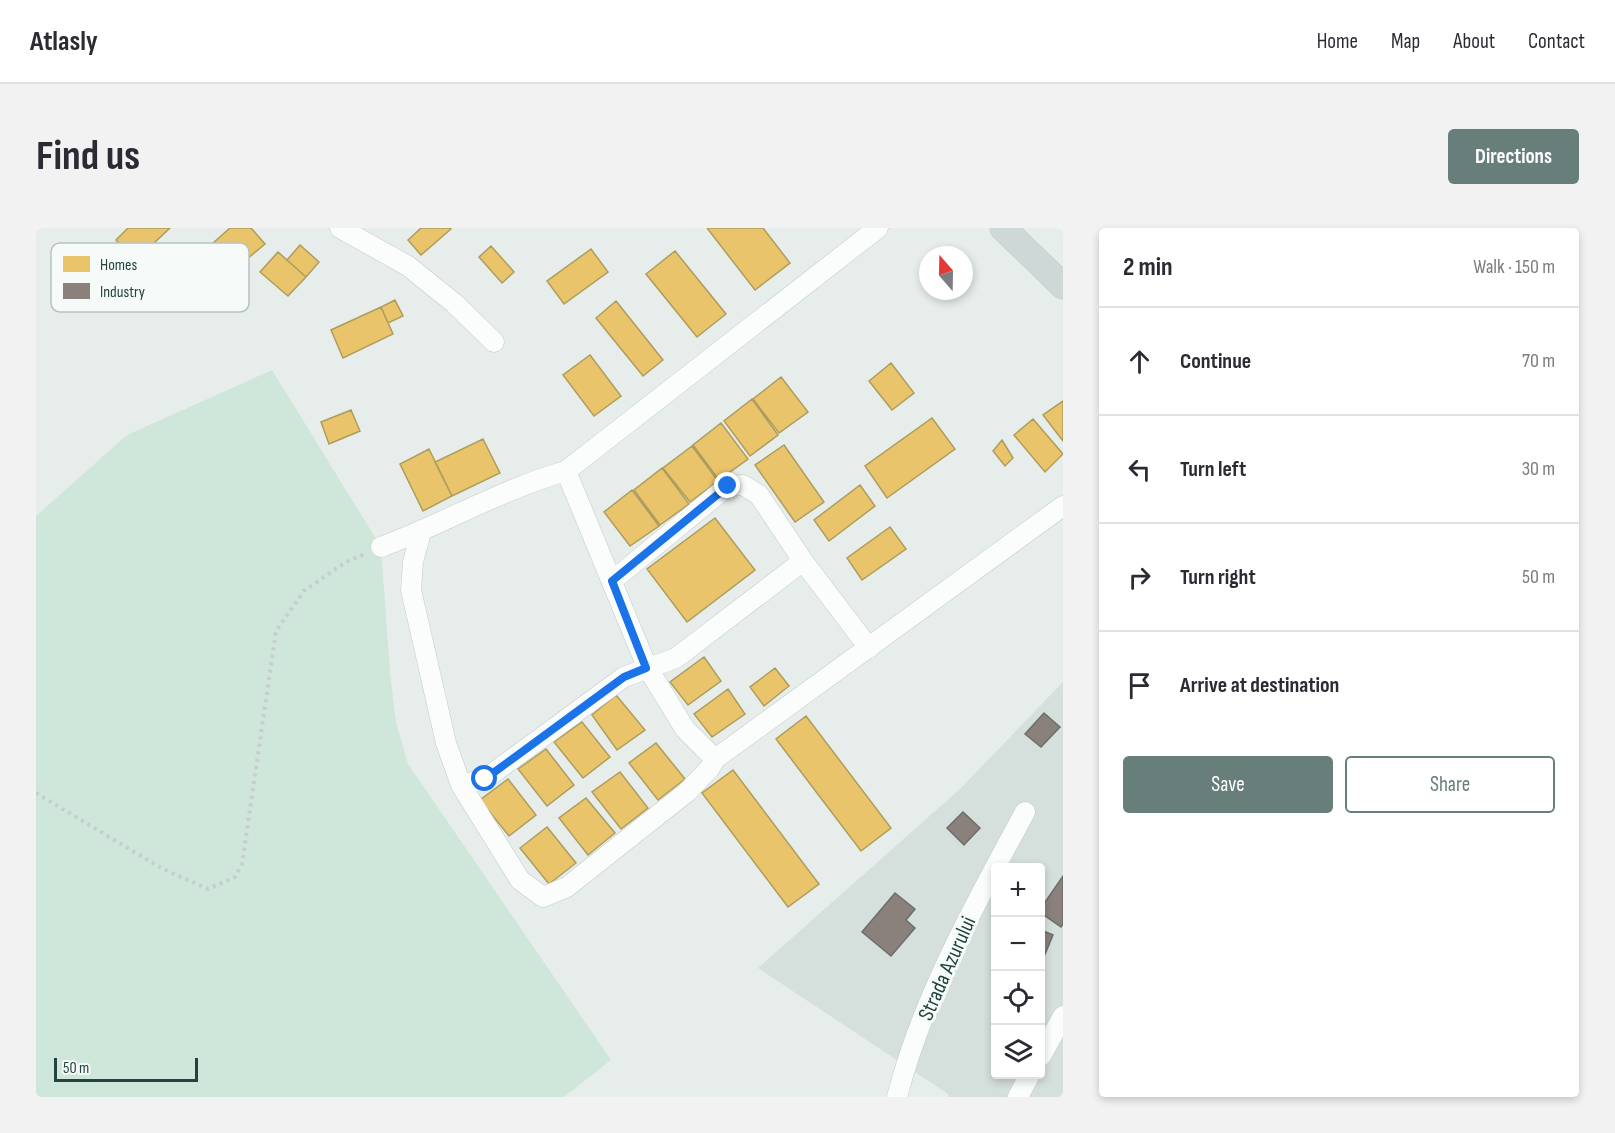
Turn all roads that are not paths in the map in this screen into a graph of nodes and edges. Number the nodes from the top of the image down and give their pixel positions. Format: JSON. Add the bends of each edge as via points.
{"nodes":[{"id":1,"x":340,"y":228,"type":"edge"},
{"id":2,"x":878,"y":228,"type":"edge"},
{"id":3,"x":1003,"y":228,"type":"edge"},
{"id":4,"x":1063,"y":286,"type":"edge"},
{"id":5,"x":494,"y":342,"type":"dead end"},
{"id":6,"x":566,"y":471,"type":"junction"},
{"id":7,"x":1063,"y":506,"type":"edge"},
{"id":8,"x":421,"y":532,"type":"junction"},
{"id":9,"x":381,"y":546,"type":"road end"},
{"id":10,"x":803,"y":561,"type":"junction"},
{"id":11,"x":612,"y":581,"type":"junction"},
{"id":12,"x":869,"y":648,"type":"junction"},
{"id":13,"x":646,"y":668,"type":"junction"},
{"id":14,"x":715,"y":759,"type":"junction"},
{"id":15,"x":461,"y":785,"type":"junction"},
{"id":16,"x":1025,"y":812,"type":"dead end"},
{"id":17,"x":1063,"y":1016,"type":"edge"},
{"id":18,"x":1045,"y":1049,"type":"edge"},
{"id":19,"x":897,"y":1097,"type":"edge"}],
"edges":[{"from":1,"to":5,"type":"street","via":[[408,266]]},
{"from":2,"to":6,"type":"street"},
{"from":3,"to":4,"type":"main road"},
{"from":6,"to":8,"type":"street"},
{"from":6,"to":11,"type":"street"},
{"from":7,"to":12,"type":"street"},
{"from":8,"to":9,"type":"street"},
{"from":8,"to":15,"type":"street","via":[[411,590],[446,743]]},
{"from":10,"to":11,"type":"street","via":[[759,495],[743,485],[728,486]]},
{"from":10,"to":12,"type":"street"},
{"from":10,"to":13,"type":"street","via":[[676,658]]},
{"from":11,"to":13,"type":"street"},
{"from":12,"to":14,"type":"street"},
{"from":13,"to":14,"type":"street","via":[[685,729]]},
{"from":13,"to":15,"type":"street","via":[[624,677],[485,779]]},
{"from":14,"to":15,"type":"street","via":[[687,792],[567,887],[543,897],[520,880]]},
{"from":16,"to":19,"type":"street","name":"Strada Azurului","via":[[962,932],[909,1049]]},
{"from":17,"to":18,"type":"street"}]}
